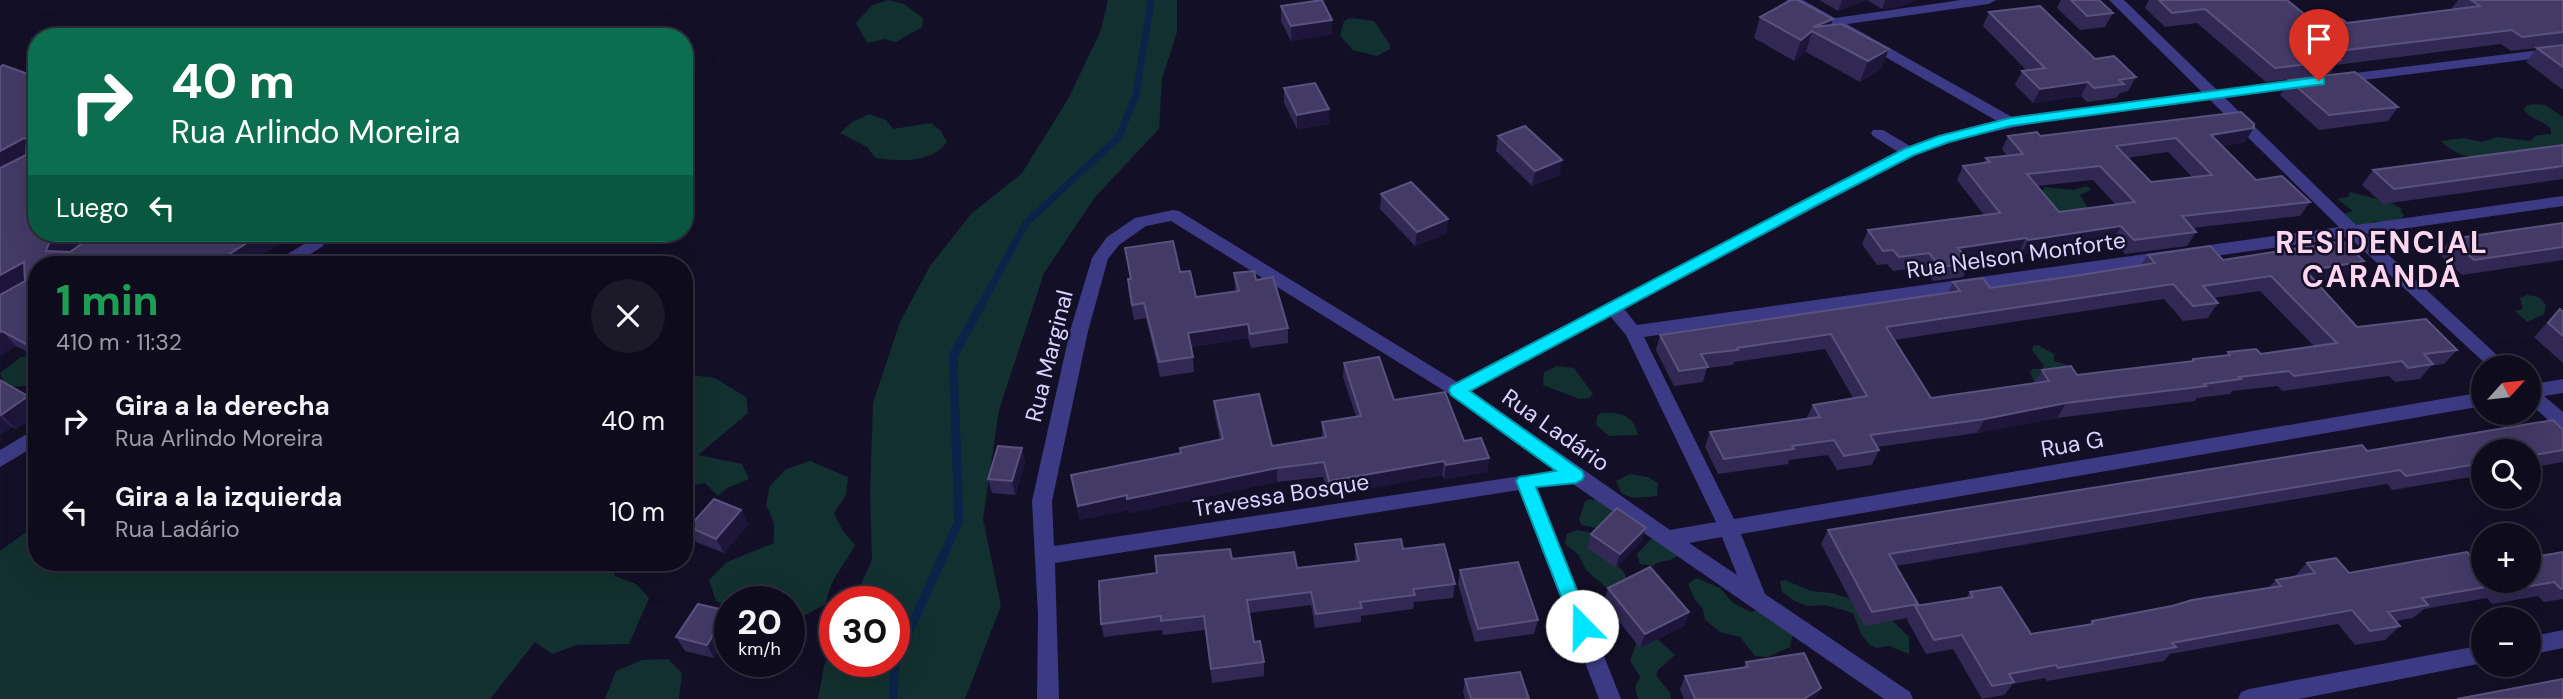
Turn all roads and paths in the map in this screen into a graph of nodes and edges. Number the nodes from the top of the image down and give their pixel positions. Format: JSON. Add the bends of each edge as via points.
{"nodes":[{"id":1,"x":1793,"y":0,"type":"edge"},
{"id":2,"x":1989,"y":0,"type":"edge"},
{"id":3,"x":2116,"y":0,"type":"edge"},
{"id":4,"x":1835,"y":22,"type":"junction"},
{"id":5,"x":2563,"y":51,"type":"edge"},
{"id":6,"x":2211,"y":94,"type":"junction"},
{"id":7,"x":2010,"y":122,"type":"junction"},
{"id":8,"x":1878,"y":133,"type":"dead end"},
{"id":9,"x":1909,"y":152,"type":"junction"},
{"id":10,"x":2563,"y":201,"type":"edge"},
{"id":11,"x":1173,"y":215,"type":"joint"},
{"id":12,"x":2352,"y":230,"type":"junction"},
{"id":13,"x":317,"y":242,"type":"dead end"},
{"id":14,"x":296,"y":256,"type":"edge"},
{"id":15,"x":1612,"y":307,"type":"junction"},
{"id":16,"x":1633,"y":332,"type":"junction"},
{"id":17,"x":2487,"y":355,"type":"edge"},
{"id":18,"x":2563,"y":386,"type":"edge"},
{"id":19,"x":1457,"y":390,"type":"junction"},
{"id":20,"x":2541,"y":390,"type":"edge"},
{"id":21,"x":2471,"y":401,"type":"edge"},
{"id":22,"x":2541,"y":403,"type":"edge"},
{"id":23,"x":2563,"y":423,"type":"edge"},
{"id":24,"x":28,"y":441,"type":"edge"},
{"id":25,"x":0,"y":460,"type":"edge"},
{"id":26,"x":1576,"y":476,"type":"junction"},
{"id":27,"x":1525,"y":481,"type":"junction"},
{"id":28,"x":1728,"y":526,"type":"junction"},
{"id":29,"x":1669,"y":538,"type":"junction"},
{"id":30,"x":1045,"y":555,"type":"junction"},
{"id":31,"x":1756,"y":598,"type":"junction"},
{"id":32,"x":2563,"y":639,"type":"edge"},
{"id":33,"x":2541,"y":644,"type":"edge"},
{"id":34,"x":2471,"y":656,"type":"edge"},
{"id":35,"x":1048,"y":699,"type":"edge"},
{"id":36,"x":1610,"y":699,"type":"edge"},
{"id":37,"x":1902,"y":699,"type":"edge"},
{"id":38,"x":2249,"y":699,"type":"edge"}],
"edges":[{"from":1,"to":4,"type":"street"},
{"from":2,"to":4,"type":"street"},
{"from":3,"to":6,"type":"street"},
{"from":4,"to":7,"type":"street"},
{"from":5,"to":6,"type":"street"},
{"from":6,"to":7,"type":"street"},
{"from":6,"to":12,"type":"street"},
{"from":7,"to":9,"type":"street"},
{"from":8,"to":9,"type":"street"},
{"from":9,"to":15,"type":"street"},
{"from":10,"to":12,"type":"street","name":"Rua Nelson Monforte"},
{"from":11,"to":19,"type":"street","name":"Rua Ladário"},
{"from":11,"to":30,"type":"street","name":"Rua Marginal","via":[[1141,222],[1113,241],[1100,258],[1048,464],[1042,501]]},
{"from":12,"to":16,"type":"street","name":"Rua Nelson Monforte"},
{"from":12,"to":17,"type":"street"},
{"from":13,"to":14,"type":"street"},
{"from":15,"to":16,"type":"street"},
{"from":15,"to":19,"type":"street"},
{"from":16,"to":28,"type":"street"},
{"from":18,"to":20,"type":"street"},
{"from":19,"to":26,"type":"street","name":"Rua Ladário"},
{"from":21,"to":28,"type":"street","name":"Rua G"},
{"from":22,"to":23,"type":"street"},
{"from":24,"to":25,"type":"street"},
{"from":26,"to":27,"type":"street","name":"Travessa Bosque"},
{"from":26,"to":29,"type":"street","name":"Rua Ladário"},
{"from":27,"to":30,"type":"street","name":"Travessa Bosque"},
{"from":27,"to":36,"type":"street"},
{"from":28,"to":29,"type":"street","name":"Rua G"},
{"from":28,"to":31,"type":"street"},
{"from":29,"to":31,"type":"street","name":"Rua Ladário"},
{"from":30,"to":35,"type":"street","name":"Rua Marginal"},
{"from":31,"to":37,"type":"street","name":"Rua Ladário"},
{"from":32,"to":33,"type":"street"},
{"from":34,"to":38,"type":"street"}]}
